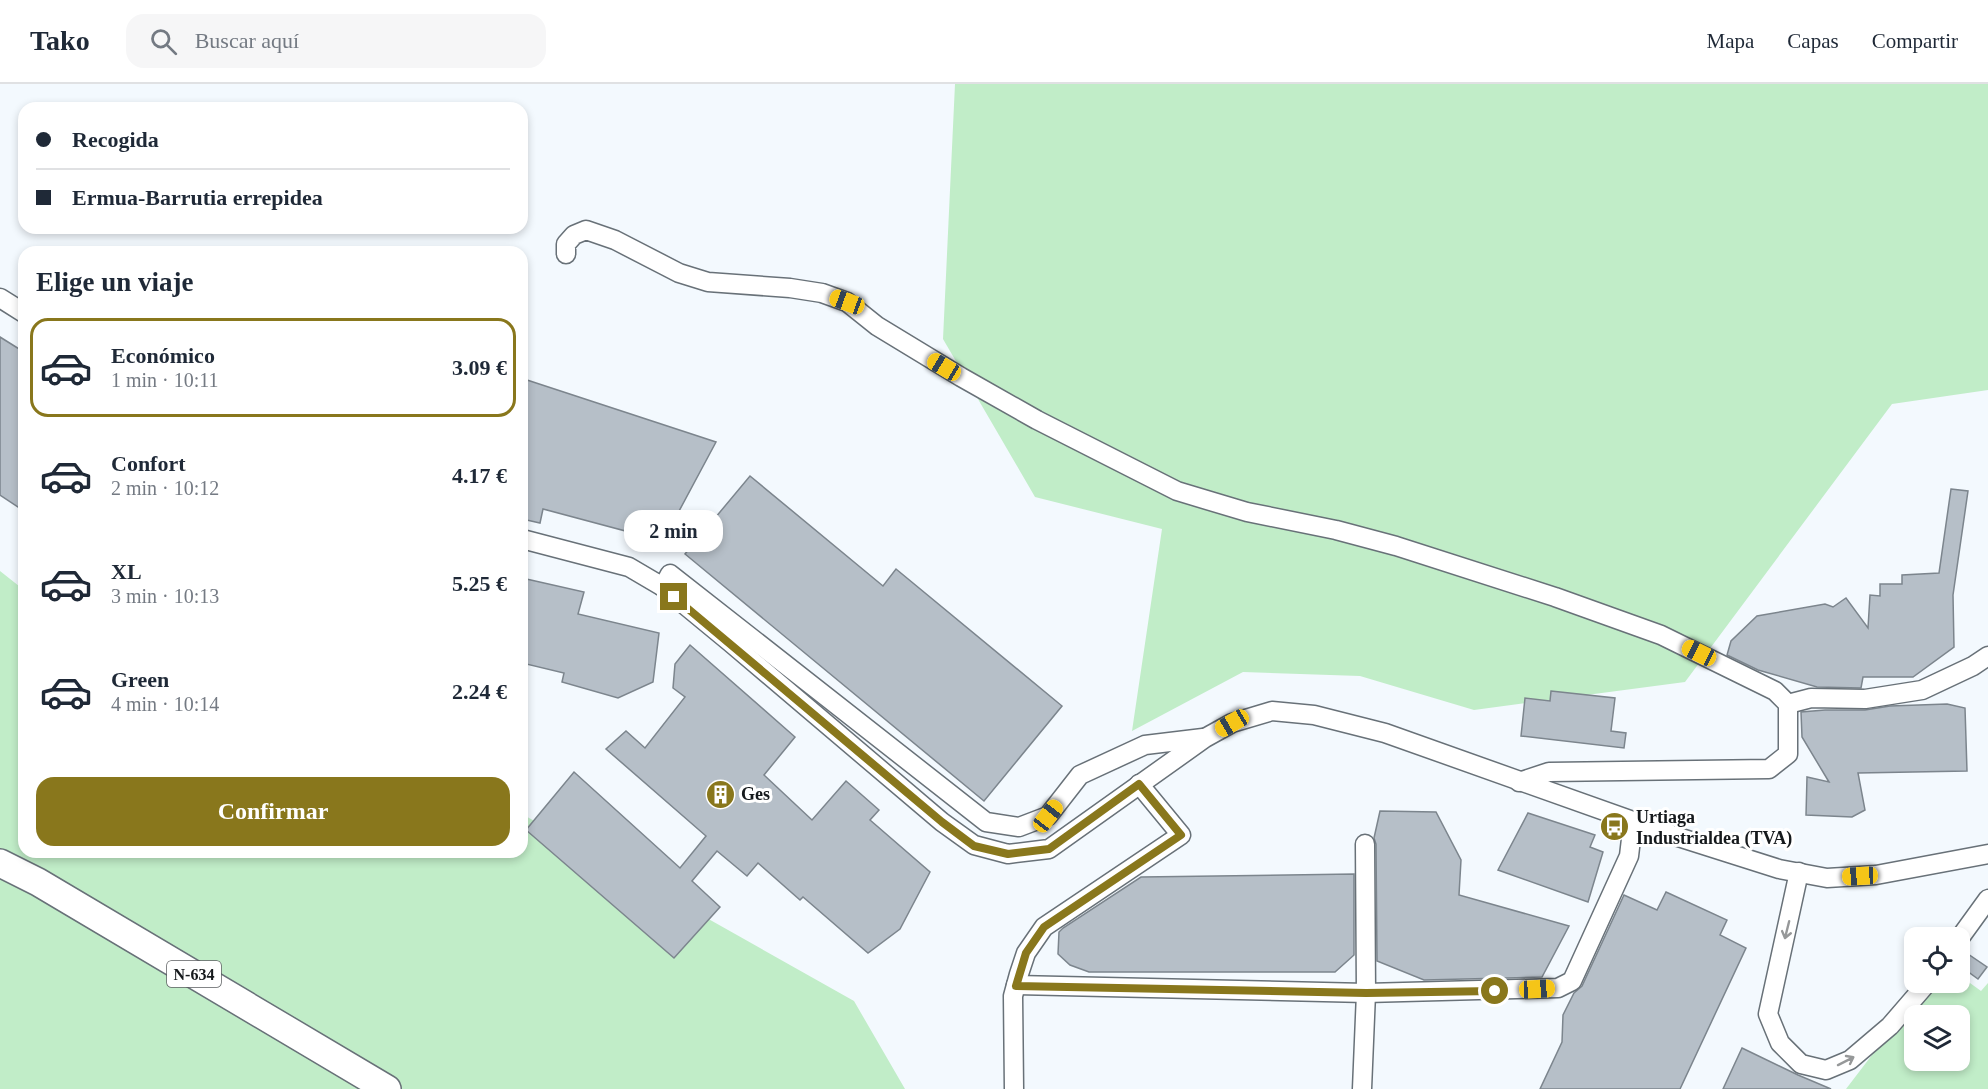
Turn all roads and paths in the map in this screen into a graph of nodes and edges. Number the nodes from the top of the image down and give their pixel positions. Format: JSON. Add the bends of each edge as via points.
{"nodes":[{"id":1,"x":566,"y":254,"type":"dead end"},
{"id":2,"x":0,"y":298,"type":"edge"},
{"id":3,"x":18,"y":309,"type":"edge"},
{"id":4,"x":528,"y":541,"type":"edge"},
{"id":5,"x":663,"y":588,"type":"junction"},
{"id":6,"x":1988,"y":656,"type":"edge"},
{"id":7,"x":1788,"y":704,"type":"junction"},
{"id":8,"x":1205,"y":738,"type":"junction"},
{"id":9,"x":1519,"y":782,"type":"junction"},
{"id":10,"x":1139,"y":784,"type":"junction"},
{"id":11,"x":1633,"y":822,"type":"junction"},
{"id":12,"x":1365,"y":844,"type":"dead end"},
{"id":13,"x":1988,"y":854,"type":"edge"},
{"id":14,"x":0,"y":863,"type":"edge"},
{"id":15,"x":1799,"y":872,"type":"junction"},
{"id":16,"x":1988,"y":899,"type":"edge"},
{"id":17,"x":1968,"y":927,"type":"edge"},
{"id":18,"x":1016,"y":986,"type":"junction"},
{"id":19,"x":1366,"y":993,"type":"junction"},
{"id":20,"x":1918,"y":993,"type":"edge"},
{"id":21,"x":387,"y":1089,"type":"edge"},
{"id":22,"x":1014,"y":1089,"type":"edge"},
{"id":23,"x":1362,"y":1089,"type":"edge"}],
"edges":[{"from":1,"to":7,"type":"street","via":[[566,243],[574,234],[586,230],[615,240],[679,273],[708,282],[790,288],[847,302],[877,326],[999,399],[1177,491],[1247,512],[1396,546],[1555,597],[1661,635],[1775,691]]},
{"from":2,"to":3,"type":"street"},
{"from":4,"to":5,"type":"street","via":[[629,567]]},
{"from":5,"to":8,"type":"street","via":[[670,574],[986,822],[1019,828],[1048,816],[1080,775],[1145,745]]},
{"from":5,"to":10,"type":"street","via":[[974,846],[1008,854],[1049,849]]},
{"from":6,"to":7,"type":"street","via":[[1922,690],[1865,699],[1811,698]]},
{"from":7,"to":9,"type":"street","via":[[1788,754],[1769,769],[1549,772]]},
{"from":8,"to":9,"type":"street","via":[[1232,723],[1272,711],[1314,715],[1385,733]]},
{"from":8,"to":10,"type":"street"},
{"from":9,"to":11,"type":"street"},
{"from":10,"to":18,"type":"street","via":[[1181,835],[1044,927],[1026,953]]},
{"from":11,"to":15,"type":"street"},
{"from":11,"to":19,"type":"street","via":[[1629,856],[1572,981],[1558,988],[1527,990]]},
{"from":12,"to":19,"type":"street"},
{"from":13,"to":15,"type":"street","via":[[1876,875],[1827,878]]},
{"from":14,"to":21,"type":"highway","number":"N-634"},
{"from":15,"to":20,"type":"street","one_way":true,"via":[[1768,1014],[1780,1043],[1801,1064],[1826,1070],[1850,1060],[1890,1026]]},
{"from":16,"to":17,"type":"street"},
{"from":18,"to":19,"type":"street"},
{"from":18,"to":22,"type":"street"},
{"from":19,"to":23,"type":"street"}]}
